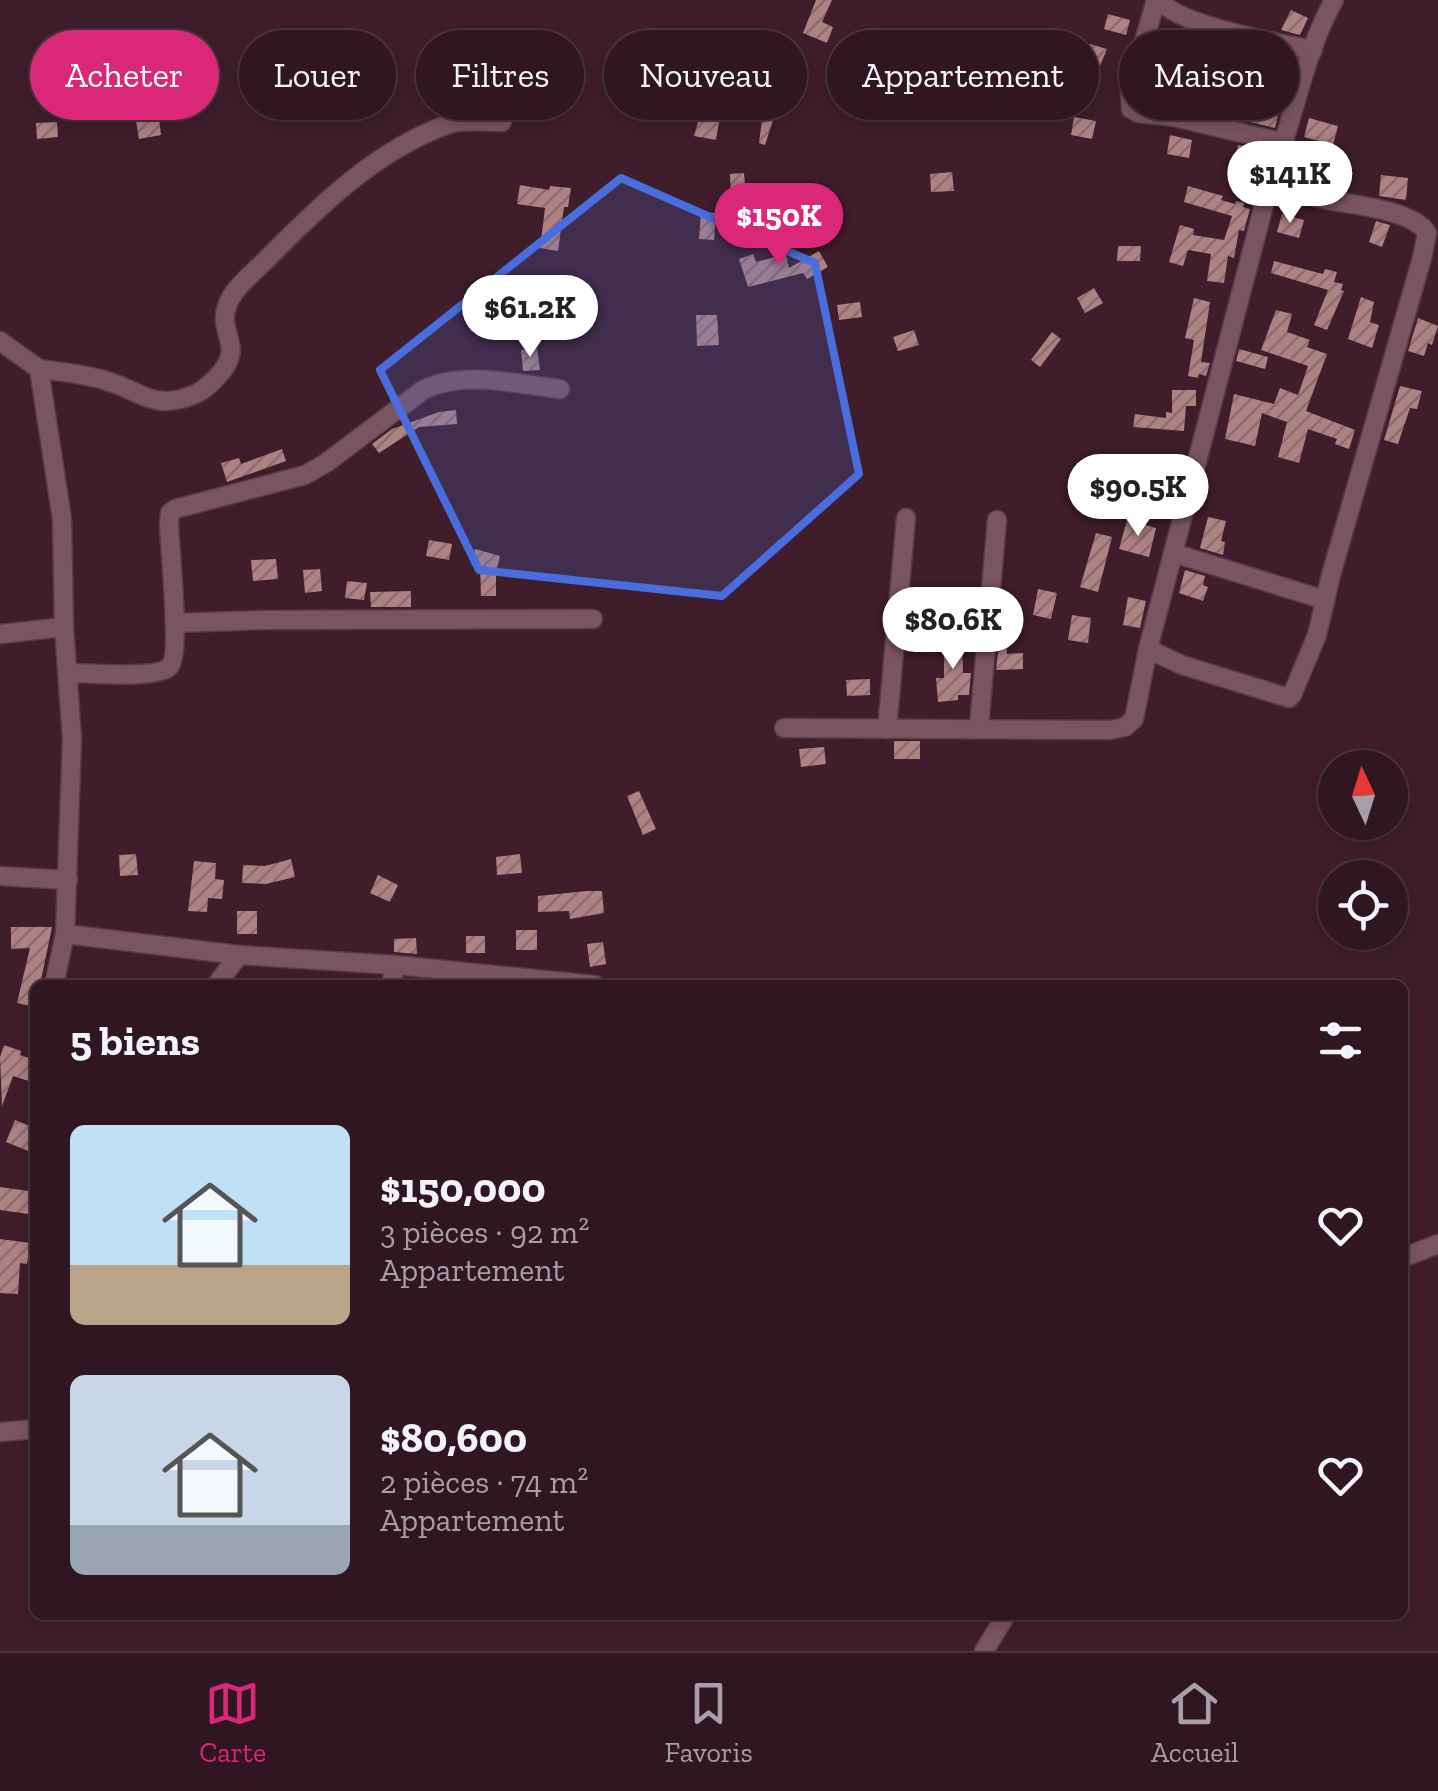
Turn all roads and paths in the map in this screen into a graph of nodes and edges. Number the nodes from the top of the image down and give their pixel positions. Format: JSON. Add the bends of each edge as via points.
{"nodes":[{"id":1,"x":1158,"y":0,"type":"edge"},
{"id":2,"x":1334,"y":0,"type":"edge"},
{"id":3,"x":1313,"y":50,"type":"junction"},
{"id":4,"x":502,"y":122,"type":"dead end"},
{"id":5,"x":1285,"y":143,"type":"junction"},
{"id":6,"x":1270,"y":182,"type":"junction"},
{"id":7,"x":0,"y":341,"type":"edge"},
{"id":8,"x":39,"y":369,"type":"junction"},
{"id":9,"x":560,"y":389,"type":"dead end"},
{"id":10,"x":906,"y":518,"type":"dead end"},
{"id":11,"x":997,"y":520,"type":"dead end"},
{"id":12,"x":1173,"y":553,"type":"junction"},
{"id":13,"x":1324,"y":600,"type":"junction"},
{"id":14,"x":593,"y":620,"type":"dead end"},
{"id":15,"x":175,"y":623,"type":"junction"},
{"id":16,"x":64,"y":628,"type":"junction"},
{"id":17,"x":0,"y":634,"type":"edge"},
{"id":18,"x":1148,"y":649,"type":"junction"},
{"id":19,"x":70,"y":673,"type":"junction"},
{"id":20,"x":979,"y":727,"type":"junction"},
{"id":21,"x":784,"y":728,"type":"dead end"},
{"id":22,"x":888,"y":729,"type":"junction"},
{"id":23,"x":0,"y":876,"type":"edge"},
{"id":24,"x":68,"y":880,"type":"junction"},
{"id":25,"x":65,"y":934,"type":"junction"},
{"id":26,"x":239,"y":956,"type":"junction"},
{"id":27,"x":395,"y":966,"type":"junction"},
{"id":28,"x":55,"y":980,"type":"edge"},
{"id":29,"x":220,"y":980,"type":"edge"},
{"id":30,"x":392,"y":980,"type":"edge"},
{"id":31,"x":542,"y":980,"type":"edge"},
{"id":32,"x":1438,"y":1244,"type":"edge"},
{"id":33,"x":1408,"y":1256,"type":"edge"},
{"id":34,"x":30,"y":1429,"type":"edge"},
{"id":35,"x":0,"y":1432,"type":"edge"},
{"id":36,"x":1003,"y":1620,"type":"edge"},
{"id":37,"x":984,"y":1651,"type":"edge"}],
"edges":[{"from":1,"to":3,"type":"street","via":[[1194,20]]},
{"from":1,"to":5,"type":"street","via":[[1130,88],[1131,109]]},
{"from":2,"to":3,"type":"street"},
{"from":3,"to":5,"type":"street"},
{"from":4,"to":8,"type":"street","via":[[440,128],[324,200],[227,306],[232,354],[198,394],[152,400],[102,379]]},
{"from":5,"to":6,"type":"street"},
{"from":6,"to":12,"type":"street"},
{"from":6,"to":13,"type":"street","via":[[1412,220],[1427,233]]},
{"from":7,"to":8,"type":"street"},
{"from":8,"to":16,"type":"street","via":[[61,506]]},
{"from":9,"to":15,"type":"street","via":[[440,381],[315,470],[175,509],[169,522]]},
{"from":10,"to":22,"type":"street"},
{"from":11,"to":20,"type":"street"},
{"from":12,"to":13,"type":"street"},
{"from":12,"to":18,"type":"street"},
{"from":13,"to":18,"type":"street","via":[[1289,698]]},
{"from":14,"to":15,"type":"street"},
{"from":15,"to":19,"type":"street","via":[[167,670]]},
{"from":16,"to":17,"type":"street"},
{"from":16,"to":19,"type":"street"},
{"from":18,"to":20,"type":"street","via":[[1134,719],[1126,727]]},
{"from":19,"to":24,"type":"street"},
{"from":20,"to":22,"type":"street"},
{"from":21,"to":22,"type":"street"},
{"from":23,"to":24,"type":"street"},
{"from":24,"to":25,"type":"street"},
{"from":25,"to":26,"type":"street"},
{"from":25,"to":28,"type":"street"},
{"from":26,"to":27,"type":"street"},
{"from":26,"to":29,"type":"street"},
{"from":27,"to":30,"type":"street"},
{"from":27,"to":31,"type":"street"},
{"from":32,"to":33,"type":"street"},
{"from":34,"to":35,"type":"street"},
{"from":36,"to":37,"type":"street"}]}
